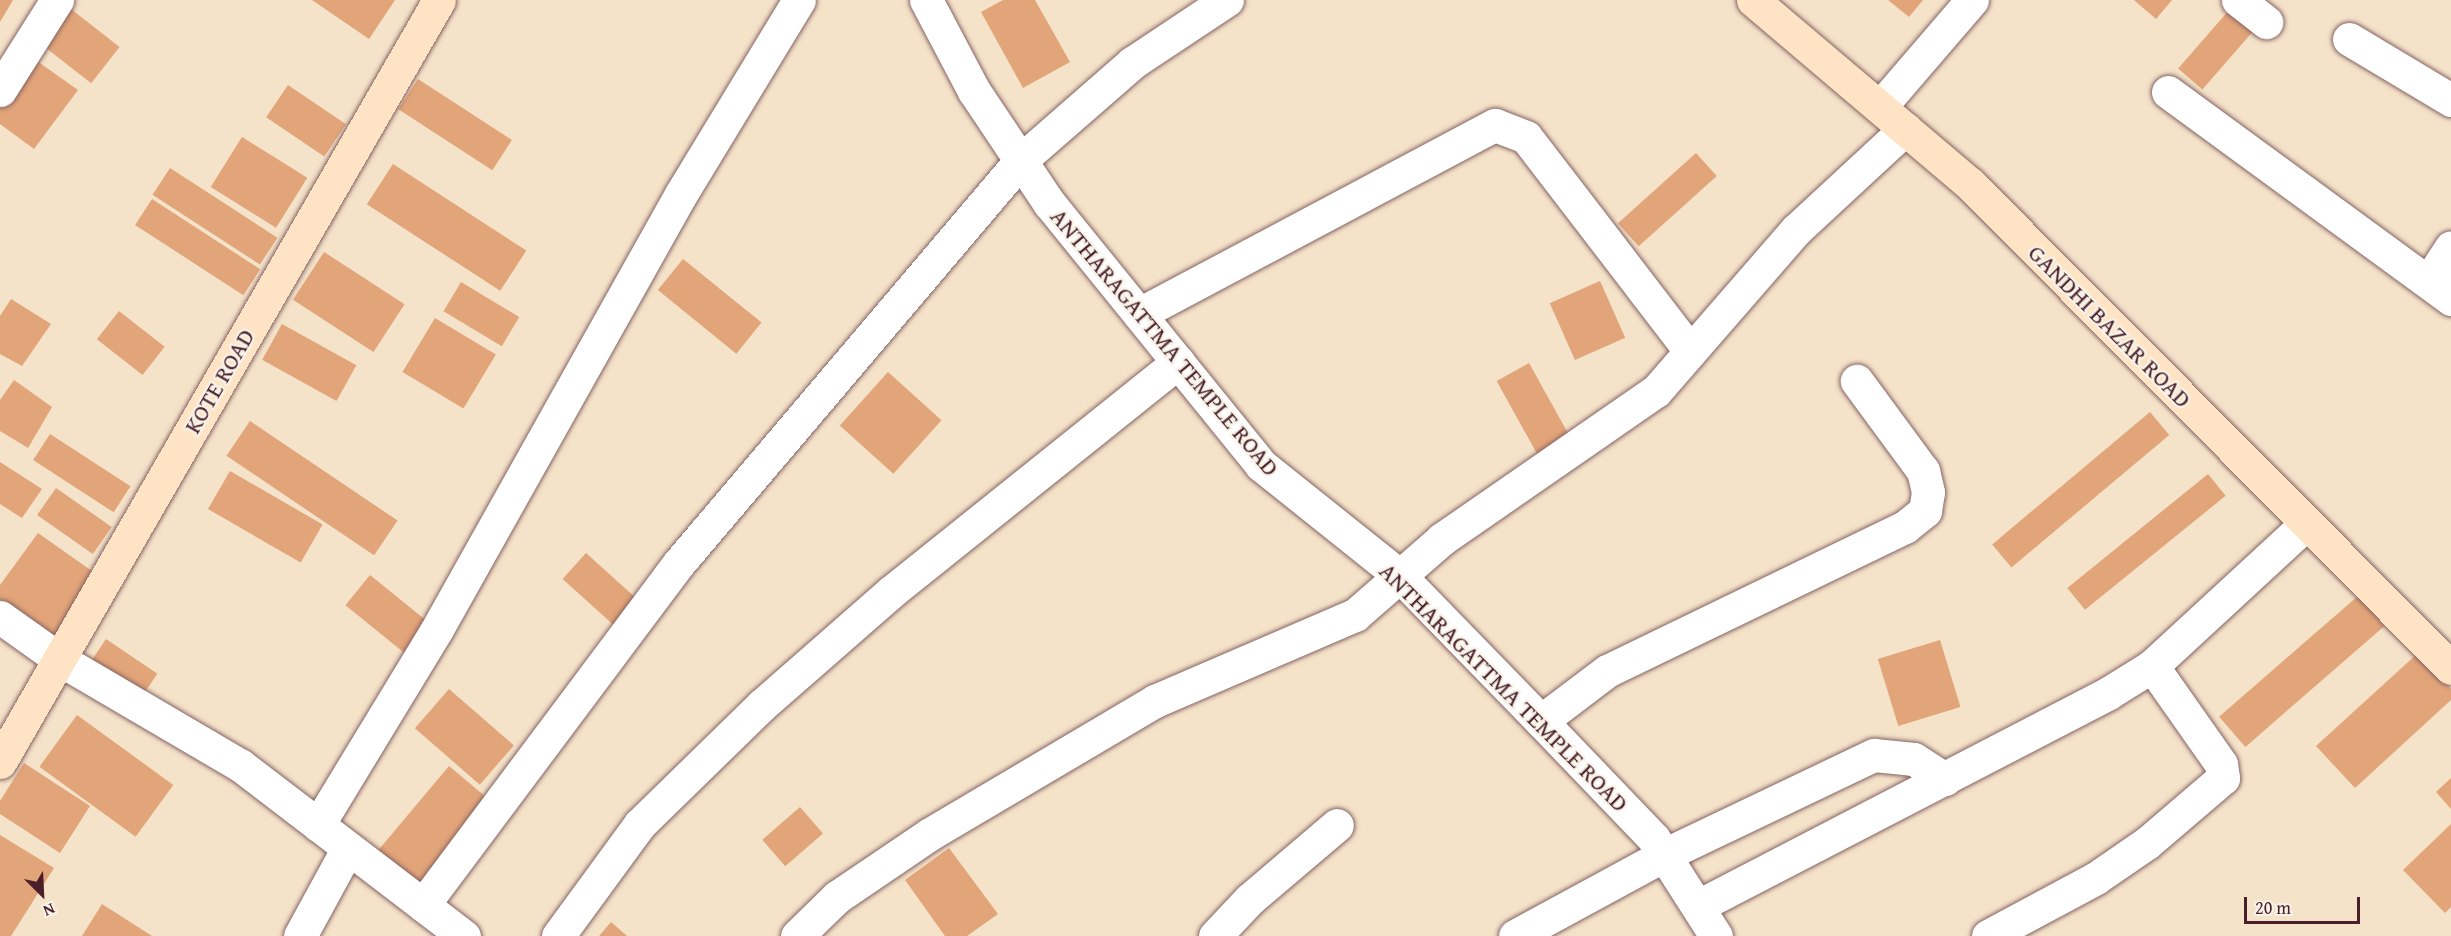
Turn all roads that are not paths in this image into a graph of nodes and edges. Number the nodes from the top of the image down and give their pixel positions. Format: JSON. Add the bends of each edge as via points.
{"nodes":[{"id":1,"x":57,"y":0,"type":"edge"},
{"id":2,"x":439,"y":0,"type":"edge"},
{"id":3,"x":799,"y":0,"type":"edge"},
{"id":4,"x":926,"y":0,"type":"edge"},
{"id":5,"x":1227,"y":0,"type":"edge"},
{"id":6,"x":1754,"y":0,"type":"edge"},
{"id":7,"x":1972,"y":0,"type":"edge"},
{"id":8,"x":2238,"y":0,"type":"edge"},
{"id":9,"x":2266,"y":22,"type":"dead end"},
{"id":10,"x":2349,"y":39,"type":"dead end"},
{"id":11,"x":0,"y":90,"type":"edge"},
{"id":12,"x":2168,"y":92,"type":"dead end"},
{"id":13,"x":2451,"y":100,"type":"edge"},
{"id":14,"x":1880,"y":107,"type":"junction"},
{"id":15,"x":1905,"y":129,"type":"junction"},
{"id":16,"x":1021,"y":160,"type":"junction"},
{"id":17,"x":2451,"y":247,"type":"edge"},
{"id":18,"x":2440,"y":290,"type":"edge"},
{"id":19,"x":1139,"y":314,"type":"junction"},
{"id":20,"x":1690,"y":351,"type":"junction"},
{"id":21,"x":1178,"y":362,"type":"junction"},
{"id":22,"x":1857,"y":381,"type":"dead end"},
{"id":23,"x":2307,"y":524,"type":"junction"},
{"id":24,"x":1400,"y":576,"type":"junction"},
{"id":25,"x":0,"y":617,"type":"edge"},
{"id":26,"x":59,"y":659,"type":"junction"},
{"id":27,"x":2152,"y":666,"type":"junction"},
{"id":28,"x":2451,"y":669,"type":"edge"},
{"id":29,"x":1541,"y":721,"type":"junction"},
{"id":30,"x":0,"y":762,"type":"edge"},
{"id":31,"x":1945,"y":779,"type":"junction"},
{"id":32,"x":318,"y":825,"type":"junction"},
{"id":33,"x":1337,"y":825,"type":"dead end"},
{"id":34,"x":348,"y":848,"type":"junction"},
{"id":35,"x":1664,"y":855,"type":"junction"},
{"id":36,"x":423,"y":905,"type":"junction"},
{"id":37,"x":1698,"y":906,"type":"junction"},
{"id":38,"x":300,"y":936,"type":"edge"},
{"id":39,"x":464,"y":936,"type":"edge"},
{"id":40,"x":558,"y":936,"type":"edge"},
{"id":41,"x":797,"y":936,"type":"edge"},
{"id":42,"x":1215,"y":936,"type":"edge"},
{"id":43,"x":1515,"y":936,"type":"edge"},
{"id":44,"x":1716,"y":936,"type":"edge"},
{"id":45,"x":1988,"y":936,"type":"edge"}],
"edges":[{"from":1,"to":11,"type":"street"},
{"from":2,"to":26,"type":"main road","name":"KOTE ROAD"},
{"from":3,"to":32,"type":"street","via":[[681,194],[436,631]]},
{"from":4,"to":16,"type":"street","name":"ANTHARAGATTMA TEMPLE ROAD","via":[[974,91]]},
{"from":5,"to":16,"type":"street","via":[[1132,63]]},
{"from":6,"to":14,"type":"main road","name":"GANDHI BAZAR ROAD"},
{"from":7,"to":14,"type":"street"},
{"from":8,"to":9,"type":"street"},
{"from":10,"to":13,"type":"street"},
{"from":12,"to":18,"type":"street"},
{"from":14,"to":15,"type":"main road","name":"GANDHI BAZAR ROAD"},
{"from":15,"to":20,"type":"street","via":[[1796,230]]},
{"from":15,"to":23,"type":"main road","name":"GANDHI BAZAR ROAD","via":[[1970,184]]},
{"from":16,"to":19,"type":"street","name":"ANTHARAGATTMA TEMPLE ROAD","via":[[1049,203]]},
{"from":16,"to":36,"type":"street","via":[[679,563]]},
{"from":17,"to":18,"type":"street"},
{"from":19,"to":20,"type":"street","via":[[1495,125],[1526,137]]},
{"from":19,"to":21,"type":"street","name":"ANTHARAGATTMA TEMPLE ROAD"},
{"from":20,"to":24,"type":"street","via":[[1656,391],[1442,539]]},
{"from":21,"to":24,"type":"street","name":"ANTHARAGATTMA TEMPLE ROAD","via":[[1261,465]]},
{"from":21,"to":40,"type":"street","via":[[891,592],[762,705],[640,824]]},
{"from":22,"to":29,"type":"street","via":[[1923,471],[1928,492],[1925,511],[1905,527],[1607,671]]},
{"from":23,"to":27,"type":"street"},
{"from":23,"to":28,"type":"main road","name":"GANDHI BAZAR ROAD"},
{"from":24,"to":29,"type":"street","name":"ANTHARAGATTMA TEMPLE ROAD"},
{"from":24,"to":41,"type":"street","via":[[1355,615],[1155,700],[930,834],[837,897]]},
{"from":25,"to":26,"type":"street"},
{"from":26,"to":30,"type":"main road","name":"KOTE ROAD"},
{"from":26,"to":32,"type":"street","via":[[240,765]]},
{"from":27,"to":31,"type":"street"},
{"from":27,"to":45,"type":"street","via":[[2221,764],[2223,778],[2146,843],[2096,878]]},
{"from":29,"to":35,"type":"street","name":"ANTHARAGATTMA TEMPLE ROAD"},
{"from":31,"to":35,"type":"street","via":[[1914,759],[1874,755]]},
{"from":31,"to":37,"type":"street"},
{"from":32,"to":34,"type":"street"},
{"from":33,"to":42,"type":"street","via":[[1250,899]]},
{"from":34,"to":36,"type":"street"},
{"from":34,"to":38,"type":"street"},
{"from":35,"to":37,"type":"street","name":"ANTHARAGATTMA TEMPLE ROAD"},
{"from":35,"to":43,"type":"street"},
{"from":36,"to":39,"type":"street"},
{"from":37,"to":44,"type":"street","name":"ANTHARAGATTMA TEMPLE ROAD"}]}
